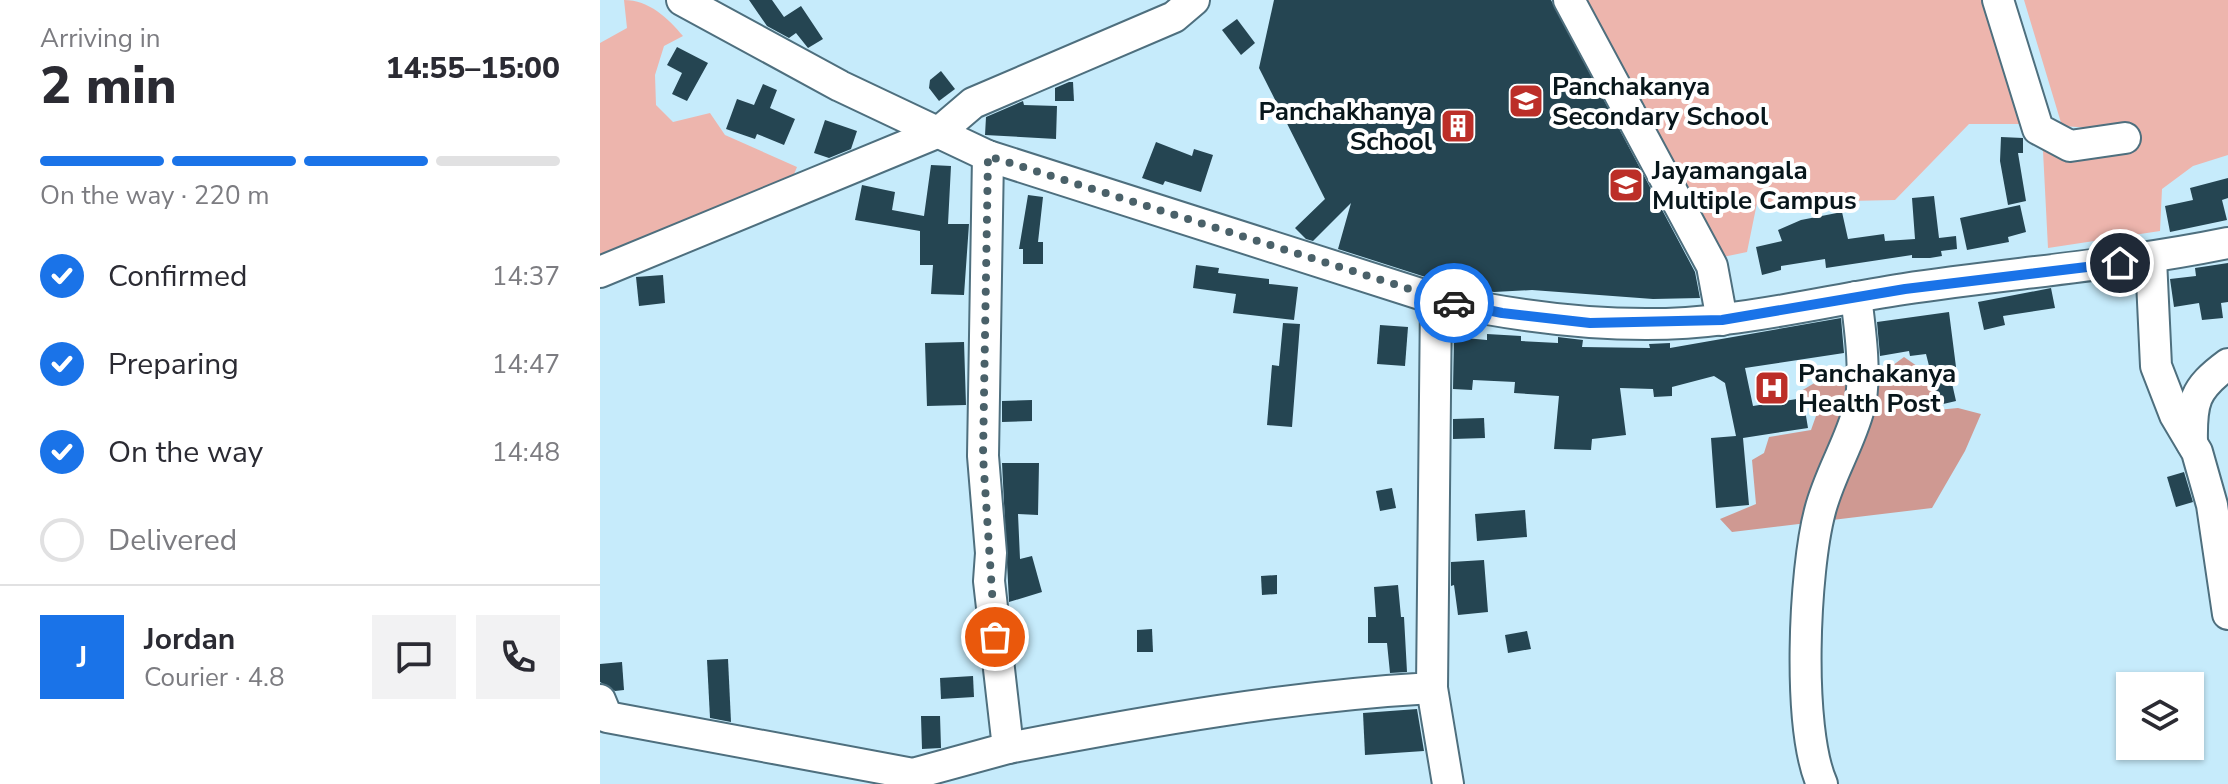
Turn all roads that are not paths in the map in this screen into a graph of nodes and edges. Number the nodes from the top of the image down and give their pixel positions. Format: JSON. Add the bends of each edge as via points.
{"nodes":[{"id":1,"x":682,"y":0,"type":"edge"},
{"id":2,"x":1194,"y":0,"type":"edge"},
{"id":3,"x":1569,"y":0,"type":"edge"},
{"id":4,"x":1998,"y":0,"type":"edge"},
{"id":5,"x":939,"y":132,"type":"junction"},
{"id":6,"x":2125,"y":138,"type":"dead end"},
{"id":7,"x":988,"y":156,"type":"junction"},
{"id":8,"x":2228,"y":243,"type":"edge"},
{"id":9,"x":2151,"y":259,"type":"junction"},
{"id":10,"x":600,"y":272,"type":"edge"},
{"id":11,"x":1856,"y":297,"type":"junction"},
{"id":12,"x":1436,"y":299,"type":"junction"},
{"id":13,"x":1722,"y":320,"type":"junction"},
{"id":14,"x":2228,"y":364,"type":"edge"},
{"id":15,"x":2192,"y":444,"type":"junction"},
{"id":16,"x":2228,"y":614,"type":"edge"},
{"id":17,"x":1432,"y":688,"type":"junction"},
{"id":18,"x":600,"y":700,"type":"edge"},
{"id":19,"x":1008,"y":748,"type":"junction"},
{"id":20,"x":1448,"y":784,"type":"edge"},
{"id":21,"x":1822,"y":784,"type":"edge"}],
"edges":[{"from":1,"to":5,"type":"street","via":[[840,86]]},
{"from":2,"to":5,"type":"street","via":[[1174,17],[973,103]]},
{"from":3,"to":13,"type":"street","via":[[1712,266]]},
{"from":4,"to":6,"type":"street","via":[[2038,129],[2070,146]]},
{"from":5,"to":7,"type":"street"},
{"from":5,"to":10,"type":"street"},
{"from":7,"to":12,"type":"street"},
{"from":7,"to":19,"type":"street","via":[[983,456],[989,581]]},
{"from":8,"to":9,"type":"street"},
{"from":9,"to":11,"type":"street"},
{"from":9,"to":15,"type":"street","via":[[2156,366]]},
{"from":11,"to":13,"type":"street"},
{"from":11,"to":21,"type":"street","via":[[1860,406],[1819,511],[1811,566],[1807,684],[1813,765]]},
{"from":12,"to":13,"type":"street","via":[[1590,323]]},
{"from":12,"to":17,"type":"street"},
{"from":14,"to":15,"type":"street","via":[[2205,380],[2196,395]]},
{"from":15,"to":16,"type":"street","via":[[2212,505]]},
{"from":17,"to":19,"type":"street","via":[[1317,696]]},
{"from":17,"to":20,"type":"street"},
{"from":18,"to":19,"type":"street","via":[[607,717],[913,774]]}]}
